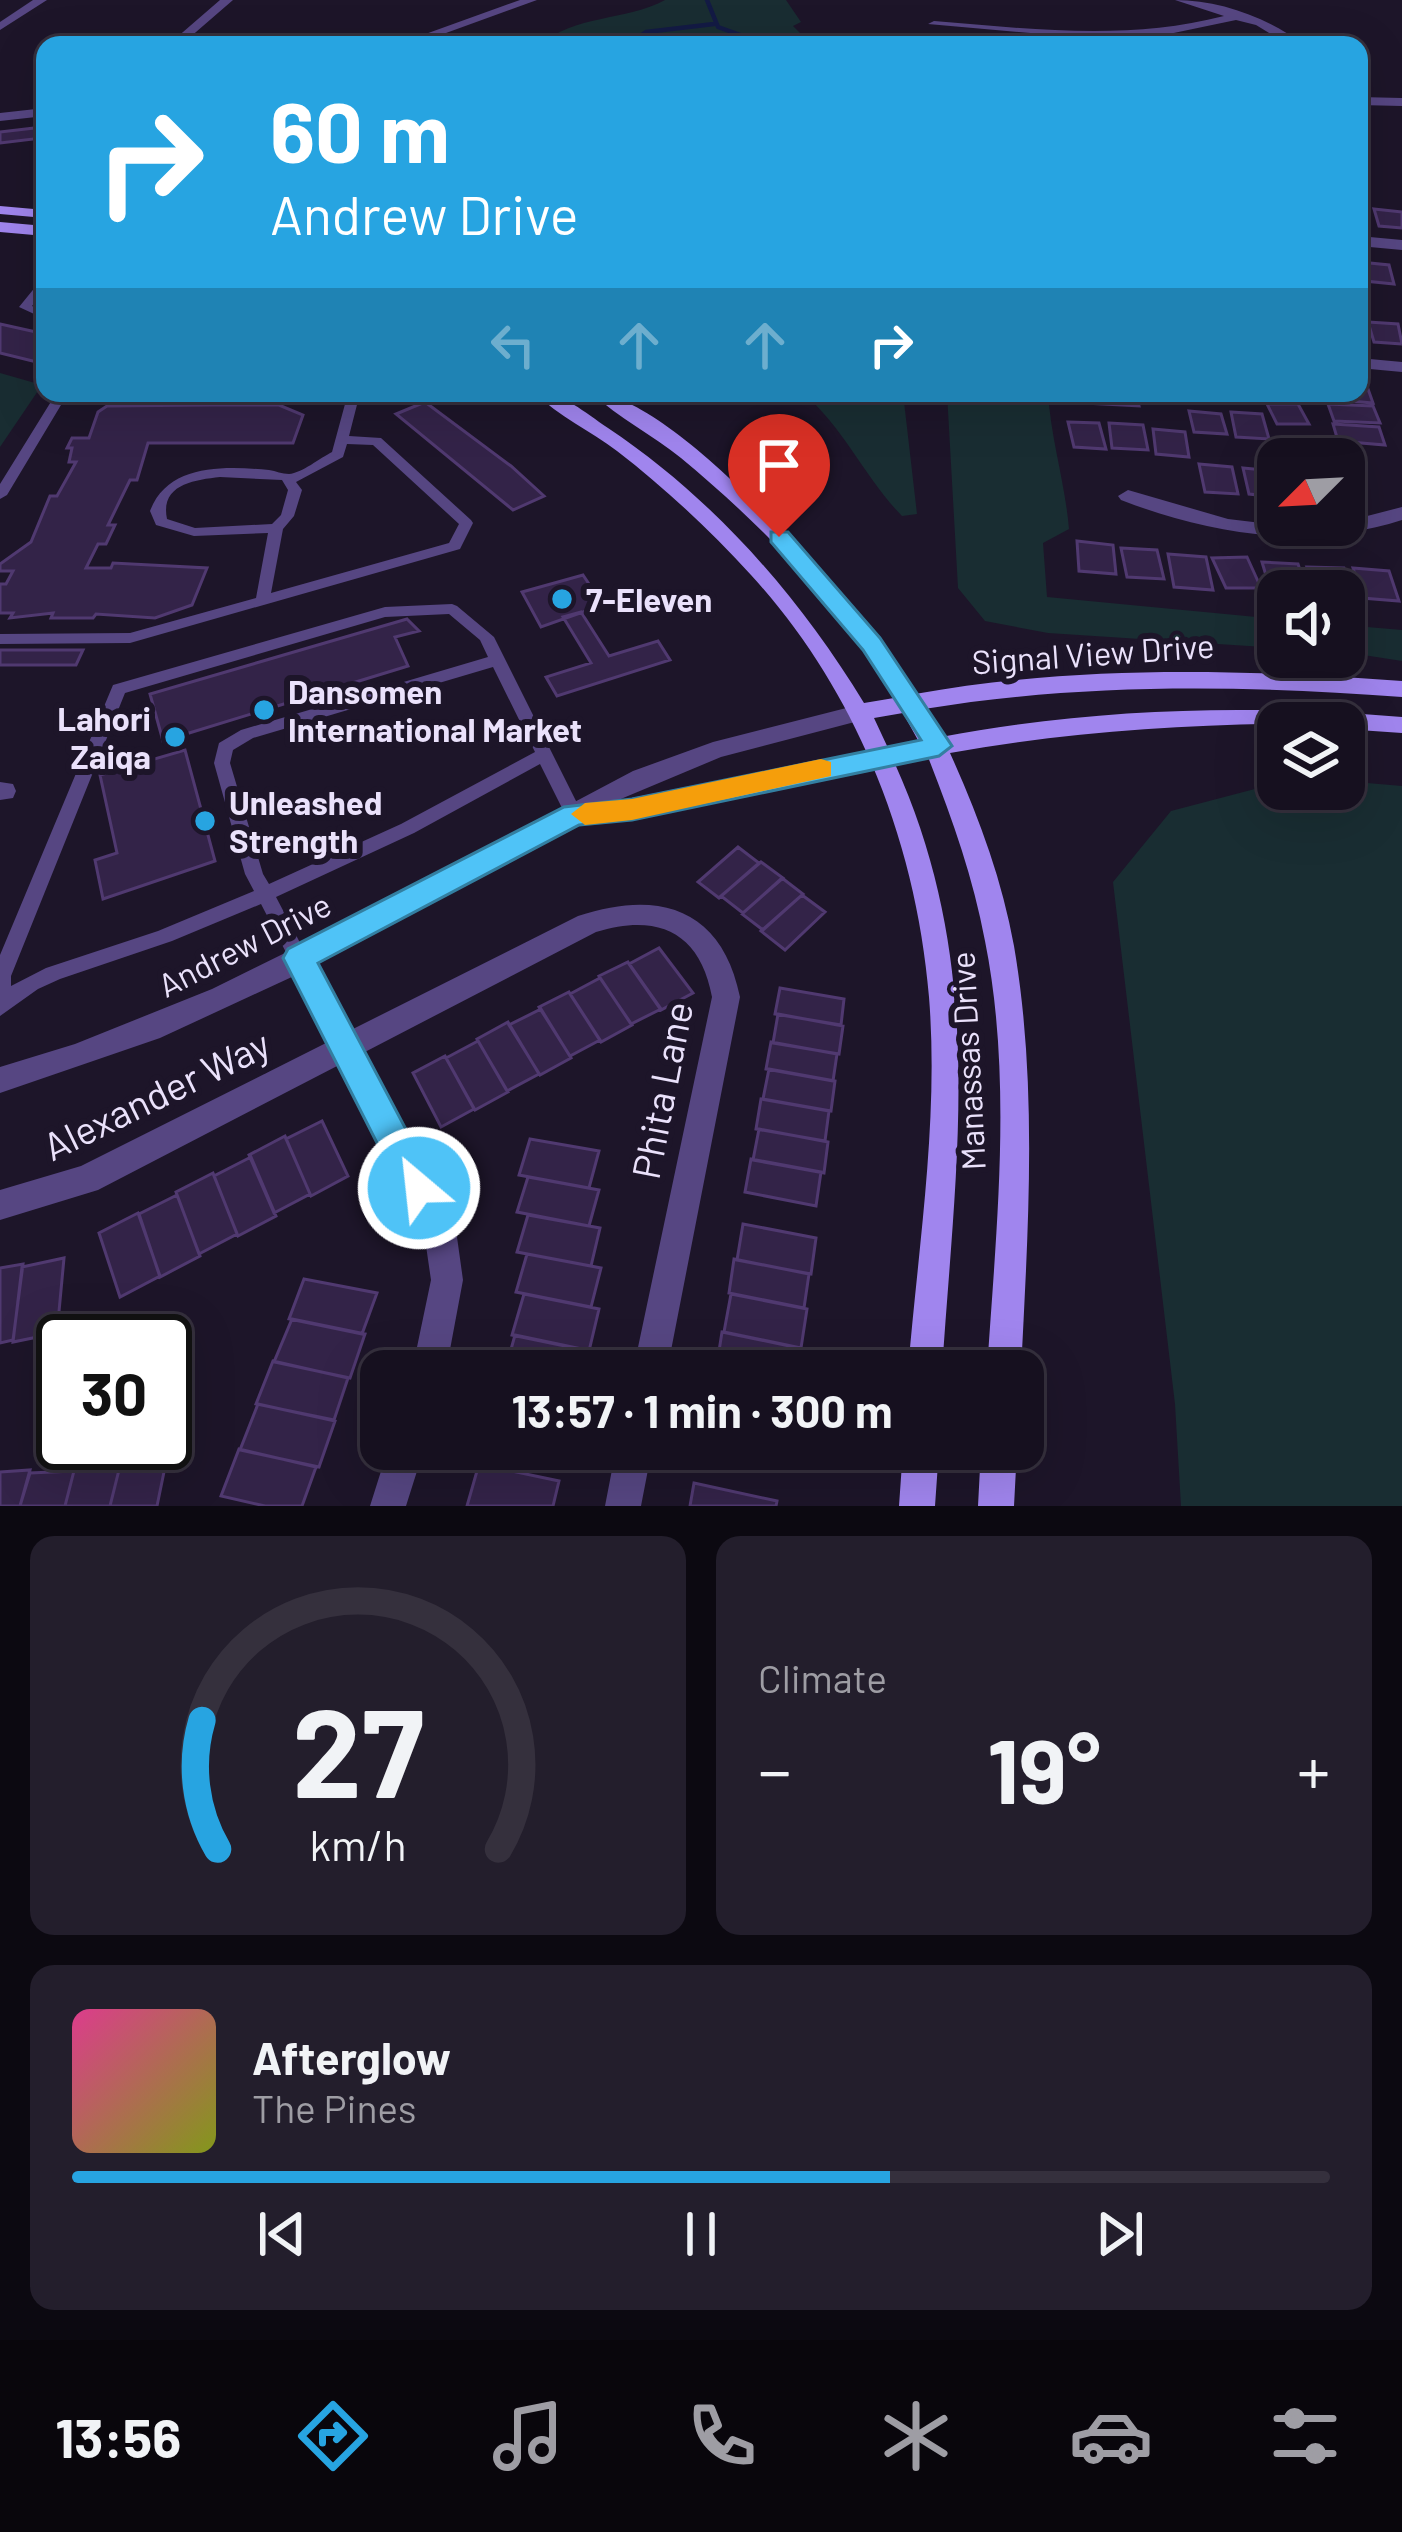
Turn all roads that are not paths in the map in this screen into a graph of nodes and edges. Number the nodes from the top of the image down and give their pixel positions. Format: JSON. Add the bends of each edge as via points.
{"nodes":[{"id":1,"x":41,"y":0,"type":"edge"},
{"id":2,"x":227,"y":0,"type":"edge"},
{"id":3,"x":531,"y":0,"type":"edge"},
{"id":4,"x":1181,"y":0,"type":"edge"},
{"id":5,"x":1240,"y":16,"type":"junction"},
{"id":6,"x":934,"y":24,"type":"dead end"},
{"id":7,"x":0,"y":27,"type":"edge"},
{"id":8,"x":185,"y":36,"type":"edge"},
{"id":9,"x":427,"y":36,"type":"edge"},
{"id":10,"x":1106,"y":36,"type":"edge"},
{"id":11,"x":1150,"y":36,"type":"edge"},
{"id":12,"x":1280,"y":36,"type":"edge"},
{"id":13,"x":1368,"y":101,"type":"edge"},
{"id":14,"x":1402,"y":103,"type":"edge"},
{"id":15,"x":36,"y":113,"type":"edge"},
{"id":16,"x":0,"y":117,"type":"edge"},
{"id":17,"x":0,"y":210,"type":"edge"},
{"id":18,"x":36,"y":213,"type":"edge"},
{"id":19,"x":0,"y":227,"type":"edge"},
{"id":20,"x":36,"y":231,"type":"edge"},
{"id":21,"x":1368,"y":242,"type":"edge"},
{"id":22,"x":1402,"y":245,"type":"edge"},
{"id":23,"x":1368,"y":364,"type":"edge"},
{"id":24,"x":1402,"y":367,"type":"edge"},
{"id":25,"x":58,"y":402,"type":"edge"},
{"id":26,"x":351,"y":402,"type":"edge"},
{"id":27,"x":557,"y":402,"type":"edge"},
{"id":28,"x":614,"y":402,"type":"edge"},
{"id":29,"x":342,"y":440,"type":"junction"},
{"id":30,"x":290,"y":480,"type":"junction"},
{"id":31,"x":0,"y":495,"type":"edge"},
{"id":32,"x":1128,"y":496,"type":"dead end"},
{"id":33,"x":1402,"y":513,"type":"edge"},
{"id":34,"x":276,"y":528,"type":"junction"},
{"id":35,"x":262,"y":598,"type":"junction"},
{"id":36,"x":0,"y":639,"type":"edge"},
{"id":37,"x":497,"y":660,"type":"junction"},
{"id":38,"x":1402,"y":689,"type":"edge"},
{"id":39,"x":913,"y":701,"type":"junction"},
{"id":40,"x":862,"y":712,"type":"junction"},
{"id":41,"x":1402,"y":725,"type":"edge"},
{"id":42,"x":939,"y":746,"type":"junction"},
{"id":43,"x":544,"y":754,"type":"junction"},
{"id":44,"x":885,"y":757,"type":"junction"},
{"id":45,"x":574,"y":815,"type":"junction"},
{"id":46,"x":264,"y":893,"type":"junction"},
{"id":47,"x":299,"y":958,"type":"junction"},
{"id":48,"x":2,"y":1005,"type":"edge"},
{"id":49,"x":346,"y":1048,"type":"junction"},
{"id":50,"x":0,"y":1080,"type":"edge"},
{"id":51,"x":0,"y":1205,"type":"edge"},
{"id":52,"x":433,"y":1350,"type":"edge"},
{"id":53,"x":654,"y":1350,"type":"edge"},
{"id":54,"x":927,"y":1350,"type":"edge"},
{"id":55,"x":1005,"y":1350,"type":"edge"},
{"id":56,"x":399,"y":1470,"type":"edge"},
{"id":57,"x":630,"y":1470,"type":"edge"},
{"id":58,"x":919,"y":1470,"type":"edge"},
{"id":59,"x":998,"y":1470,"type":"edge"},
{"id":60,"x":388,"y":1506,"type":"edge"},
{"id":61,"x":622,"y":1506,"type":"edge"},
{"id":62,"x":917,"y":1506,"type":"edge"},
{"id":63,"x":996,"y":1506,"type":"edge"}],
"edges":[{"from":1,"to":7,"type":"street"},
{"from":2,"to":8,"type":"street"},
{"from":3,"to":9,"type":"street"},
{"from":4,"to":5,"type":"street"},
{"from":5,"to":11,"type":"street"},
{"from":5,"to":12,"type":"street"},
{"from":6,"to":10,"type":"street"},
{"from":13,"to":14,"type":"street"},
{"from":15,"to":16,"type":"street"},
{"from":17,"to":18,"type":"main road"},
{"from":19,"to":20,"type":"main road"},
{"from":21,"to":22,"type":"street"},
{"from":23,"to":24,"type":"street"},
{"from":25,"to":31,"type":"lane"},
{"from":26,"to":29,"type":"lane"},
{"from":27,"to":40,"type":"main road","name":"Manassas Drive","via":[[653,469],[732,542],[791,608]]},
{"from":28,"to":39,"type":"main road","name":"Manassas Drive","via":[[779,537]]},
{"from":29,"to":30,"type":"lane","via":[[323,466]]},
{"from":29,"to":35,"type":"lane","via":[[376,441],[466,523],[465,534],[454,546]]},
{"from":30,"to":34,"type":"lane","via":[[296,490]]},
{"from":30,"to":34,"type":"lane","via":[[194,476],[158,501],[161,522],[175,529]]},
{"from":32,"to":33,"type":"street","via":[[1181,515],[1278,527],[1341,528]]},
{"from":34,"to":35,"type":"lane"},
{"from":35,"to":36,"type":"lane","via":[[130,638]]},
{"from":37,"to":43,"type":"lane"},
{"from":37,"to":46,"type":"lane","via":[[225,747],[222,763]]},
{"from":37,"to":48,"type":"lane","via":[[452,609],[408,608],[119,689],[1,976]]},
{"from":38,"to":39,"type":"main road","name":"Signal View Drive","via":[[1283,678],[1138,678]]},
{"from":39,"to":40,"type":"main road","name":"Signal View Drive"},
{"from":39,"to":42,"type":"main road","name":"Manassas Drive"},
{"from":40,"to":44,"type":"main road","name":"Manassas Drive"},
{"from":40,"to":45,"type":"street","name":"Andrew Drive","via":[[624,781]]},
{"from":41,"to":42,"type":"main road","name":"Signal View Drive","via":[[1186,713],[1076,721]]},
{"from":42,"to":44,"type":"main road","name":"Signal View Drive"},
{"from":42,"to":55,"type":"main road","name":"Manassas Drive","via":[[978,844],[1005,965],[1013,1191]]},
{"from":43,"to":45,"type":"lane"},
{"from":43,"to":46,"type":"lane"},
{"from":44,"to":45,"type":"street","name":"Andrew Drive"},
{"from":44,"to":54,"type":"main road","name":"Manassas Drive","via":[[922,858],[944,997]]},
{"from":45,"to":47,"type":"street","name":"Andrew Drive"},
{"from":46,"to":47,"type":"lane"},
{"from":46,"to":48,"type":"lane","via":[[22,988]]},
{"from":47,"to":49,"type":"street"},
{"from":47,"to":50,"type":"street","name":"Andrew Drive","via":[[115,1045]]},
{"from":49,"to":51,"type":"street","name":"Alexander Way","via":[[87,1179]]},
{"from":49,"to":52,"type":"street","via":[[440,1230],[447,1280]]},
{"from":49,"to":53,"type":"street","name":"Phita Lane","via":[[607,916],[656,913],[700,934],[717,956],[726,997]]},
{"from":56,"to":60,"type":"street"},
{"from":57,"to":61,"type":"street"},
{"from":58,"to":62,"type":"main road"},
{"from":59,"to":63,"type":"main road"}]}
